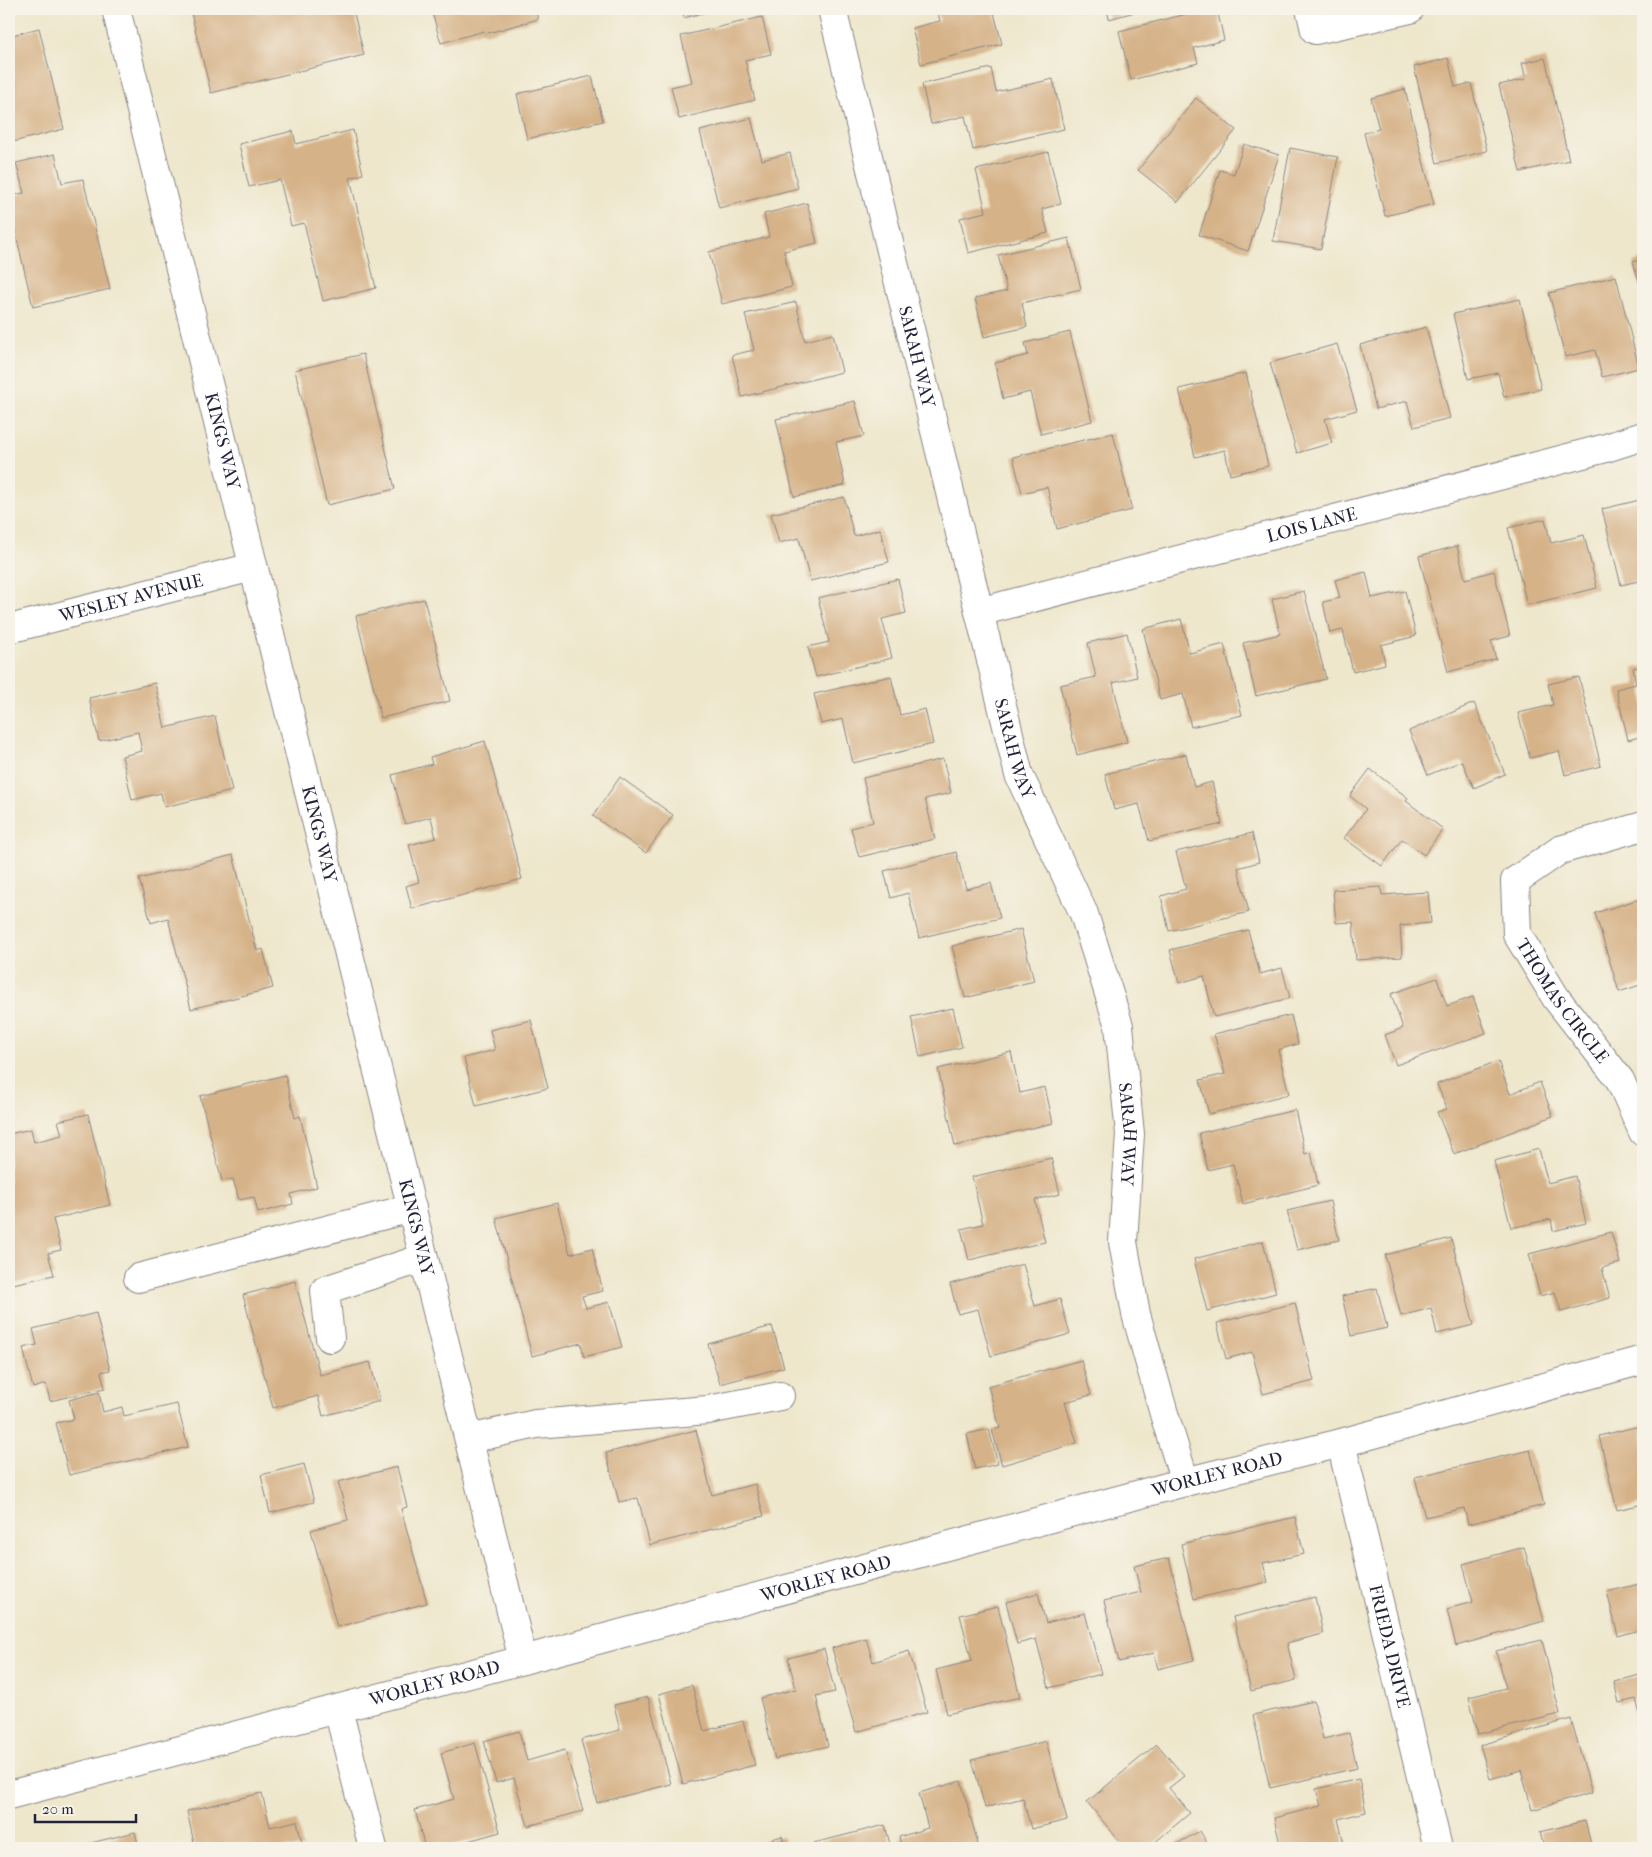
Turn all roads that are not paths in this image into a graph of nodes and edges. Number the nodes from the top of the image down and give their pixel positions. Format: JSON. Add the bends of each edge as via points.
{"nodes":[{"id":1,"x":116,"y":9,"type":"edge"},
{"id":2,"x":832,"y":9,"type":"edge"},
{"id":3,"x":1310,"y":9,"type":"edge"},
{"id":4,"x":1410,"y":9,"type":"edge"},
{"id":5,"x":1643,"y":436,"type":"edge"},
{"id":6,"x":253,"y":566,"type":"junction"},
{"id":7,"x":980,"y":612,"type":"junction"},
{"id":8,"x":9,"y":629,"type":"edge"},
{"id":9,"x":1643,"y":826,"type":"edge"},
{"id":10,"x":1643,"y":1132,"type":"edge"},
{"id":11,"x":412,"y":1208,"type":"junction"},
{"id":12,"x":424,"y":1258,"type":"junction"},
{"id":13,"x":138,"y":1278,"type":"dead end"},
{"id":14,"x":330,"y":1338,"type":"dead end"},
{"id":15,"x":1643,"y":1360,"type":"edge"},
{"id":16,"x":780,"y":1396,"type":"dead end"},
{"id":17,"x":469,"y":1439,"type":"junction"},
{"id":18,"x":1341,"y":1443,"type":"junction"},
{"id":19,"x":1185,"y":1482,"type":"junction"},
{"id":20,"x":524,"y":1660,"type":"junction"},
{"id":21,"x":338,"y":1709,"type":"junction"},
{"id":22,"x":9,"y":1795,"type":"edge"},
{"id":23,"x":373,"y":1848,"type":"edge"},
{"id":24,"x":1438,"y":1848,"type":"edge"}],
"edges":[{"from":1,"to":6,"type":"street","name":"KINGS WAY"},
{"from":2,"to":7,"type":"street","name":"SARAH WAY"},
{"from":3,"to":4,"type":"street","via":[[1315,30]]},
{"from":5,"to":7,"type":"street","name":"LOIS LANE"},
{"from":6,"to":8,"type":"street","name":"WESLEY AVENUE"},
{"from":6,"to":11,"type":"street","name":"KINGS WAY"},
{"from":7,"to":19,"type":"street","name":"SARAH WAY","via":[[1018,775],[1084,914],[1119,1026],[1130,1134],[1123,1242],[1136,1314]]},
{"from":9,"to":10,"type":"street","name":"THOMAS CIRCLE","via":[[1560,850],[1516,880],[1517,934],[1556,998],[1620,1080]]},
{"from":11,"to":12,"type":"street","name":"KINGS WAY"},
{"from":11,"to":13,"type":"street"},
{"from":12,"to":14,"type":"street","via":[[325,1290]]},
{"from":12,"to":17,"type":"street","name":"KINGS WAY"},
{"from":15,"to":18,"type":"street","name":"WORLEY ROAD"},
{"from":16,"to":17,"type":"street","via":[[708,1410],[536,1424]]},
{"from":17,"to":20,"type":"street","name":"KINGS WAY"},
{"from":18,"to":19,"type":"street","name":"WORLEY ROAD"},
{"from":18,"to":24,"type":"street","name":"FRIEDA DRIVE"},
{"from":19,"to":20,"type":"street","name":"WORLEY ROAD"},
{"from":20,"to":21,"type":"street","name":"WORLEY ROAD"},
{"from":21,"to":22,"type":"street","name":"WORLEY ROAD"},
{"from":21,"to":23,"type":"street"}]}
